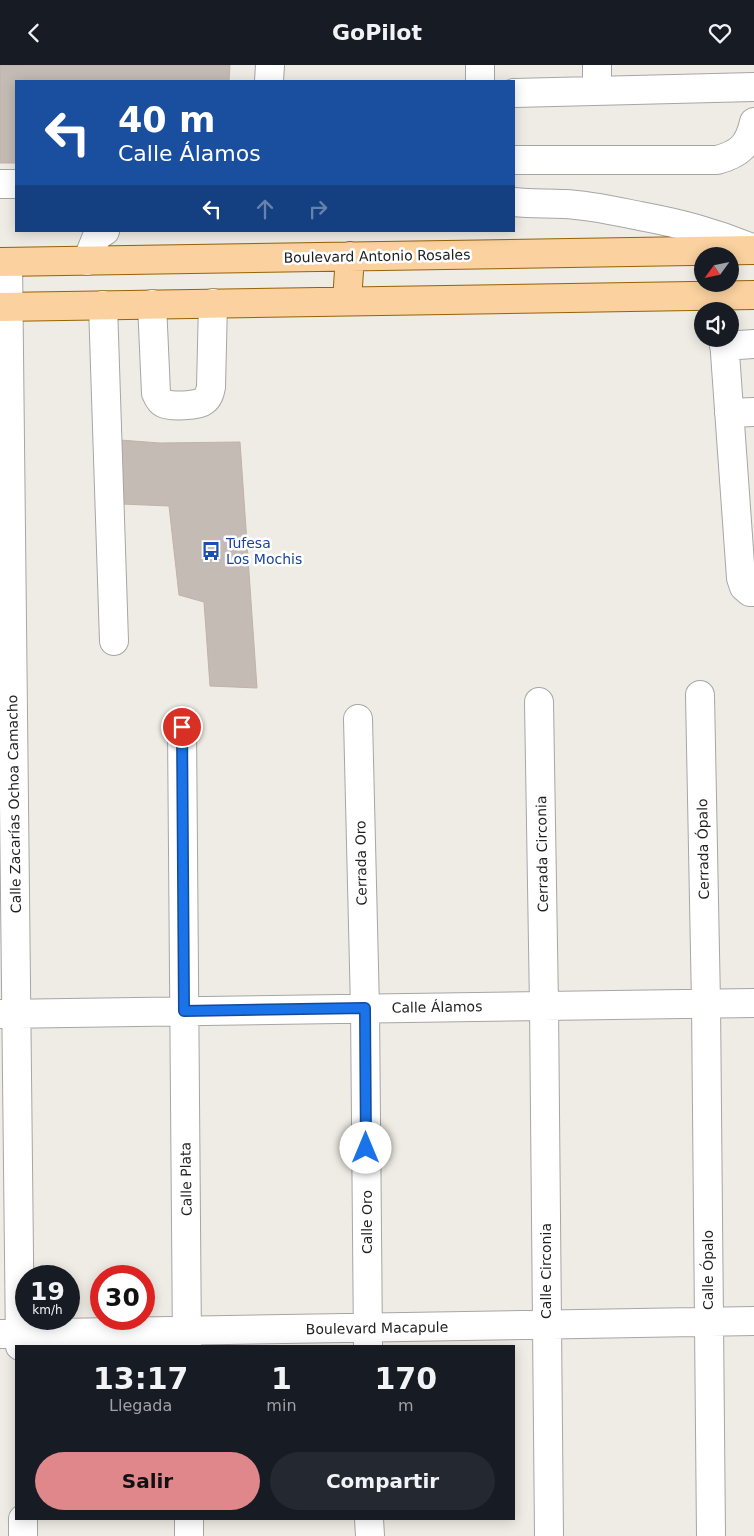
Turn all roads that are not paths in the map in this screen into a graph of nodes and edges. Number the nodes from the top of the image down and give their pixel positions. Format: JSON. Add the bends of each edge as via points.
{"nodes":[{"id":1,"x":270,"y":65,"type":"edge"},
{"id":2,"x":480,"y":65,"type":"edge"},
{"id":3,"x":597,"y":78,"type":"edge"},
{"id":4,"x":270,"y":80,"type":"edge"},
{"id":5,"x":480,"y":80,"type":"edge"},
{"id":6,"x":754,"y":87,"type":"edge"},
{"id":7,"x":515,"y":93,"type":"edge"},
{"id":8,"x":754,"y":122,"type":"edge"},
{"id":9,"x":515,"y":160,"type":"edge"},
{"id":10,"x":0,"y":184,"type":"edge"},
{"id":11,"x":15,"y":184,"type":"edge"},
{"id":12,"x":515,"y":202,"type":"edge"},
{"id":13,"x":103,"y":232,"type":"edge"},
{"id":14,"x":754,"y":249,"type":"edge"},
{"id":15,"x":350,"y":256,"type":"junction"},
{"id":16,"x":87,"y":261,"type":"junction"},
{"id":17,"x":4,"y":262,"type":"edge"},
{"id":18,"x":754,"y":295,"type":"edge"},
{"id":19,"x":347,"y":301,"type":"junction"},
{"id":20,"x":728,"y":302,"type":"edge"},
{"id":21,"x":213,"y":303,"type":"junction"},
{"id":22,"x":152,"y":304,"type":"junction"},
{"id":23,"x":694,"y":304,"type":"edge"},
{"id":24,"x":103,"y":305,"type":"junction"},
{"id":25,"x":4,"y":306,"type":"edge"},
{"id":26,"x":739,"y":344,"type":"edge"},
{"id":27,"x":754,"y":345,"type":"edge"},
{"id":28,"x":725,"y":347,"type":"edge"},
{"id":29,"x":741,"y":413,"type":"edge"},
{"id":30,"x":754,"y":592,"type":"edge"},
{"id":31,"x":114,"y":641,"type":"dead end"},
{"id":32,"x":700,"y":695,"type":"dead end"},
{"id":33,"x":539,"y":702,"type":"dead end"},
{"id":34,"x":358,"y":719,"type":"dead end"},
{"id":35,"x":182,"y":727,"type":"dead end"},
{"id":36,"x":706,"y":1003,"type":"junction"},
{"id":37,"x":754,"y":1003,"type":"edge"},
{"id":38,"x":544,"y":1005,"type":"junction"},
{"id":39,"x":365,"y":1008,"type":"junction"},
{"id":40,"x":184,"y":1011,"type":"junction"},
{"id":41,"x":8,"y":1014,"type":"edge"},
{"id":42,"x":754,"y":1321,"type":"edge"},
{"id":43,"x":708,"y":1322,"type":"junction"},
{"id":44,"x":546,"y":1324,"type":"junction"},
{"id":45,"x":368,"y":1337,"type":"edge"},
{"id":46,"x":14,"y":1338,"type":"edge"},
{"id":47,"x":187,"y":1339,"type":"edge"},
{"id":48,"x":23,"y":1520,"type":"edge"},
{"id":49,"x":189,"y":1520,"type":"edge"},
{"id":50,"x":369,"y":1520,"type":"edge"},
{"id":51,"x":23,"y":1536,"type":"edge"},
{"id":52,"x":189,"y":1536,"type":"edge"},
{"id":53,"x":370,"y":1536,"type":"edge"},
{"id":54,"x":549,"y":1536,"type":"edge"},
{"id":55,"x":711,"y":1536,"type":"edge"}],
"edges":[{"from":1,"to":4,"type":"street"},
{"from":2,"to":5,"type":"street"},
{"from":3,"to":6,"type":"street"},
{"from":3,"to":7,"type":"street"},
{"from":8,"to":9,"type":"street","via":[[751,136],[742,148],[730,157],[718,160]]},
{"from":10,"to":11,"type":"street"},
{"from":12,"to":14,"type":"street","via":[[603,208],[695,227]]},
{"from":13,"to":16,"type":"street","via":[[97,236]]},
{"from":14,"to":15,"type":"main road","name":"Boulevard Antonio Rosales"},
{"from":15,"to":16,"type":"main road","name":"Boulevard Antonio Rosales"},
{"from":15,"to":19,"type":"main road"},
{"from":16,"to":17,"type":"main road","name":"Boulevard Antonio Rosales"},
{"from":17,"to":25,"type":"street","name":"Calle Zacarías Ochoa Camacho"},
{"from":18,"to":20,"type":"main road"},
{"from":19,"to":21,"type":"main road"},
{"from":19,"to":23,"type":"main road"},
{"from":21,"to":22,"type":"main road"},
{"from":21,"to":22,"type":"street","via":[[209,395],[198,404],[171,405],[159,400],[156,393]]},
{"from":22,"to":24,"type":"main road"},
{"from":24,"to":25,"type":"main road"},
{"from":24,"to":31,"type":"street"},
{"from":25,"to":41,"type":"street","name":"Calle Zacarías Ochoa Camacho"},
{"from":26,"to":27,"type":"street"},
{"from":28,"to":29,"type":"street"},
{"from":29,"to":30,"type":"street","via":[[741,578],[744,587]]},
{"from":32,"to":36,"type":"street","name":"Cerrada Ópalo"},
{"from":33,"to":38,"type":"street","name":"Cerrada Circonia"},
{"from":34,"to":39,"type":"street","name":"Cerrada Oro"},
{"from":35,"to":40,"type":"street","name":"Calle Plata"},
{"from":36,"to":37,"type":"street","name":"Calle Álamos"},
{"from":36,"to":38,"type":"street","name":"Calle Álamos"},
{"from":36,"to":43,"type":"street","name":"Calle Ópalo"},
{"from":38,"to":39,"type":"street","name":"Calle Álamos"},
{"from":38,"to":44,"type":"street","name":"Calle Circonia"},
{"from":39,"to":40,"type":"street","name":"Calle Álamos"},
{"from":39,"to":45,"type":"street","name":"Calle Oro"},
{"from":40,"to":41,"type":"street","name":"Calle Álamos"},
{"from":40,"to":47,"type":"street","name":"Calle Plata"},
{"from":41,"to":46,"type":"street","name":"Calle Zacarías Ochoa Camacho"},
{"from":42,"to":43,"type":"street","name":"Boulevard Macapule"},
{"from":43,"to":44,"type":"street","name":"Boulevard Macapule"},
{"from":43,"to":55,"type":"street","name":"Calle Ópalo"},
{"from":44,"to":45,"type":"street","name":"Boulevard Macapule"},
{"from":44,"to":54,"type":"street","name":"Calle Circonia"},
{"from":45,"to":47,"type":"street","name":"Boulevard Macapule"},
{"from":46,"to":47,"type":"street","name":"Boulevard Macapule"},
{"from":48,"to":51,"type":"street"},
{"from":49,"to":52,"type":"street"},
{"from":50,"to":53,"type":"street"}]}
